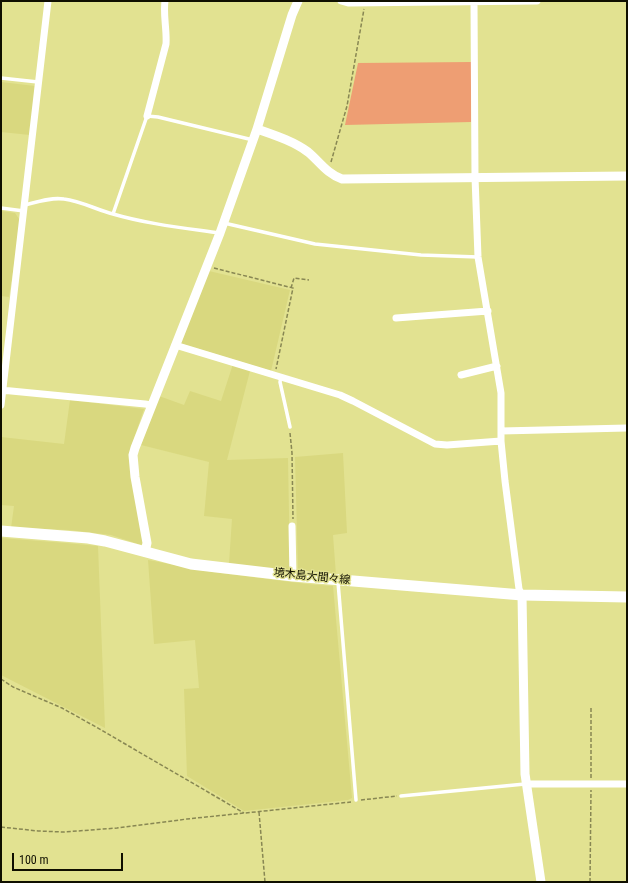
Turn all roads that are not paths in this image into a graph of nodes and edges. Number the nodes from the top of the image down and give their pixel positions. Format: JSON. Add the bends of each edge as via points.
{"nodes":[{"id":1,"x":48,"y":1,"type":"edge"},
{"id":2,"x":165,"y":1,"type":"edge"},
{"id":3,"x":298,"y":1,"type":"edge"},
{"id":4,"x":341,"y":1,"type":"edge"},
{"id":5,"x":474,"y":1,"type":"edge"},
{"id":6,"x":537,"y":1,"type":"edge"},
{"id":7,"x":1,"y":78,"type":"edge"},
{"id":8,"x":39,"y":82,"type":"junction"},
{"id":9,"x":147,"y":116,"type":"junction"},
{"id":10,"x":257,"y":128,"type":"junction"},
{"id":11,"x":253,"y":140,"type":"junction"},
{"id":12,"x":627,"y":176,"type":"edge"},
{"id":13,"x":475,"y":178,"type":"junction"},
{"id":14,"x":1,"y":208,"type":"edge"},
{"id":15,"x":24,"y":208,"type":"junction"},
{"id":16,"x":113,"y":214,"type":"junction"},
{"id":17,"x":224,"y":222,"type":"junction"},
{"id":18,"x":220,"y":233,"type":"junction"},
{"id":19,"x":478,"y":257,"type":"junction"},
{"id":20,"x":488,"y":310,"type":"junction"},
{"id":21,"x":396,"y":318,"type":"dead end"},
{"id":22,"x":175,"y":345,"type":"junction"},
{"id":23,"x":497,"y":366,"type":"junction"},
{"id":24,"x":461,"y":375,"type":"dead end"},
{"id":25,"x":277,"y":376,"type":"junction"},
{"id":26,"x":2,"y":390,"type":"edge"},
{"id":27,"x":1,"y":405,"type":"edge"},
{"id":28,"x":150,"y":406,"type":"junction"},
{"id":29,"x":290,"y":427,"type":"road end"},
{"id":30,"x":627,"y":428,"type":"edge"},
{"id":31,"x":502,"y":431,"type":"junction"},
{"id":32,"x":502,"y":441,"type":"junction"},
{"id":33,"x":292,"y":526,"type":"road end"},
{"id":34,"x":1,"y":531,"type":"edge"},
{"id":35,"x":145,"y":552,"type":"junction"},
{"id":36,"x":293,"y":576,"type":"junction"},
{"id":37,"x":337,"y":580,"type":"junction"},
{"id":38,"x":522,"y":595,"type":"junction"},
{"id":39,"x":627,"y":597,"type":"edge"},
{"id":40,"x":526,"y":784,"type":"junction"},
{"id":41,"x":627,"y":784,"type":"edge"},
{"id":42,"x":401,"y":796,"type":"road end"},
{"id":43,"x":356,"y":800,"type":"road end"},
{"id":44,"x":540,"y":882,"type":"edge"}],
"edges":[{"from":1,"to":8,"type":"street"},
{"from":2,"to":9,"type":"street","via":[[166,44]]},
{"from":3,"to":10,"type":"street"},
{"from":4,"to":5,"type":"street"},
{"from":5,"to":6,"type":"street"},
{"from":5,"to":13,"type":"street"},
{"from":7,"to":8,"type":"lane"},
{"from":8,"to":15,"type":"street"},
{"from":9,"to":11,"type":"lane"},
{"from":9,"to":16,"type":"lane"},
{"from":10,"to":11,"type":"street"},
{"from":10,"to":13,"type":"street","via":[[299,146],[334,177],[342,179]]},
{"from":11,"to":17,"type":"street"},
{"from":12,"to":13,"type":"street"},
{"from":13,"to":19,"type":"street"},
{"from":14,"to":15,"type":"lane"},
{"from":15,"to":16,"type":"lane","via":[[52,199],[63,199]]},
{"from":15,"to":26,"type":"street"},
{"from":16,"to":18,"type":"lane","via":[[173,227]]},
{"from":17,"to":18,"type":"street"},
{"from":17,"to":19,"type":"lane","via":[[315,244],[421,255]]},
{"from":18,"to":22,"type":"street"},
{"from":19,"to":20,"type":"street"},
{"from":20,"to":21,"type":"street"},
{"from":20,"to":23,"type":"street"},
{"from":22,"to":25,"type":"street"},
{"from":22,"to":28,"type":"street"},
{"from":23,"to":24,"type":"street"},
{"from":23,"to":31,"type":"street","via":[[502,402]]},
{"from":25,"to":29,"type":"lane"},
{"from":25,"to":32,"type":"street","via":[[353,400],[435,444]]},
{"from":26,"to":27,"type":"street"},
{"from":26,"to":28,"type":"street"},
{"from":28,"to":35,"type":"street","via":[[133,454],[147,543]]},
{"from":30,"to":31,"type":"street"},
{"from":31,"to":32,"type":"street"},
{"from":32,"to":38,"type":"street","via":[[504,481],[519,589]]},
{"from":33,"to":36,"type":"street"},
{"from":34,"to":35,"type":"main road","name":"境木島大間々線","via":[[88,538]]},
{"from":35,"to":36,"type":"main road","name":"境木島大間々線","via":[[191,564]]},
{"from":36,"to":37,"type":"main road","name":"境木島大間々線"},
{"from":37,"to":38,"type":"main road","name":"境木島大間々線"},
{"from":37,"to":43,"type":"lane"},
{"from":38,"to":39,"type":"main road","name":"境木島大間々線"},
{"from":38,"to":40,"type":"street"},
{"from":40,"to":41,"type":"street"},
{"from":40,"to":42,"type":"lane"},
{"from":40,"to":44,"type":"street"}]}
